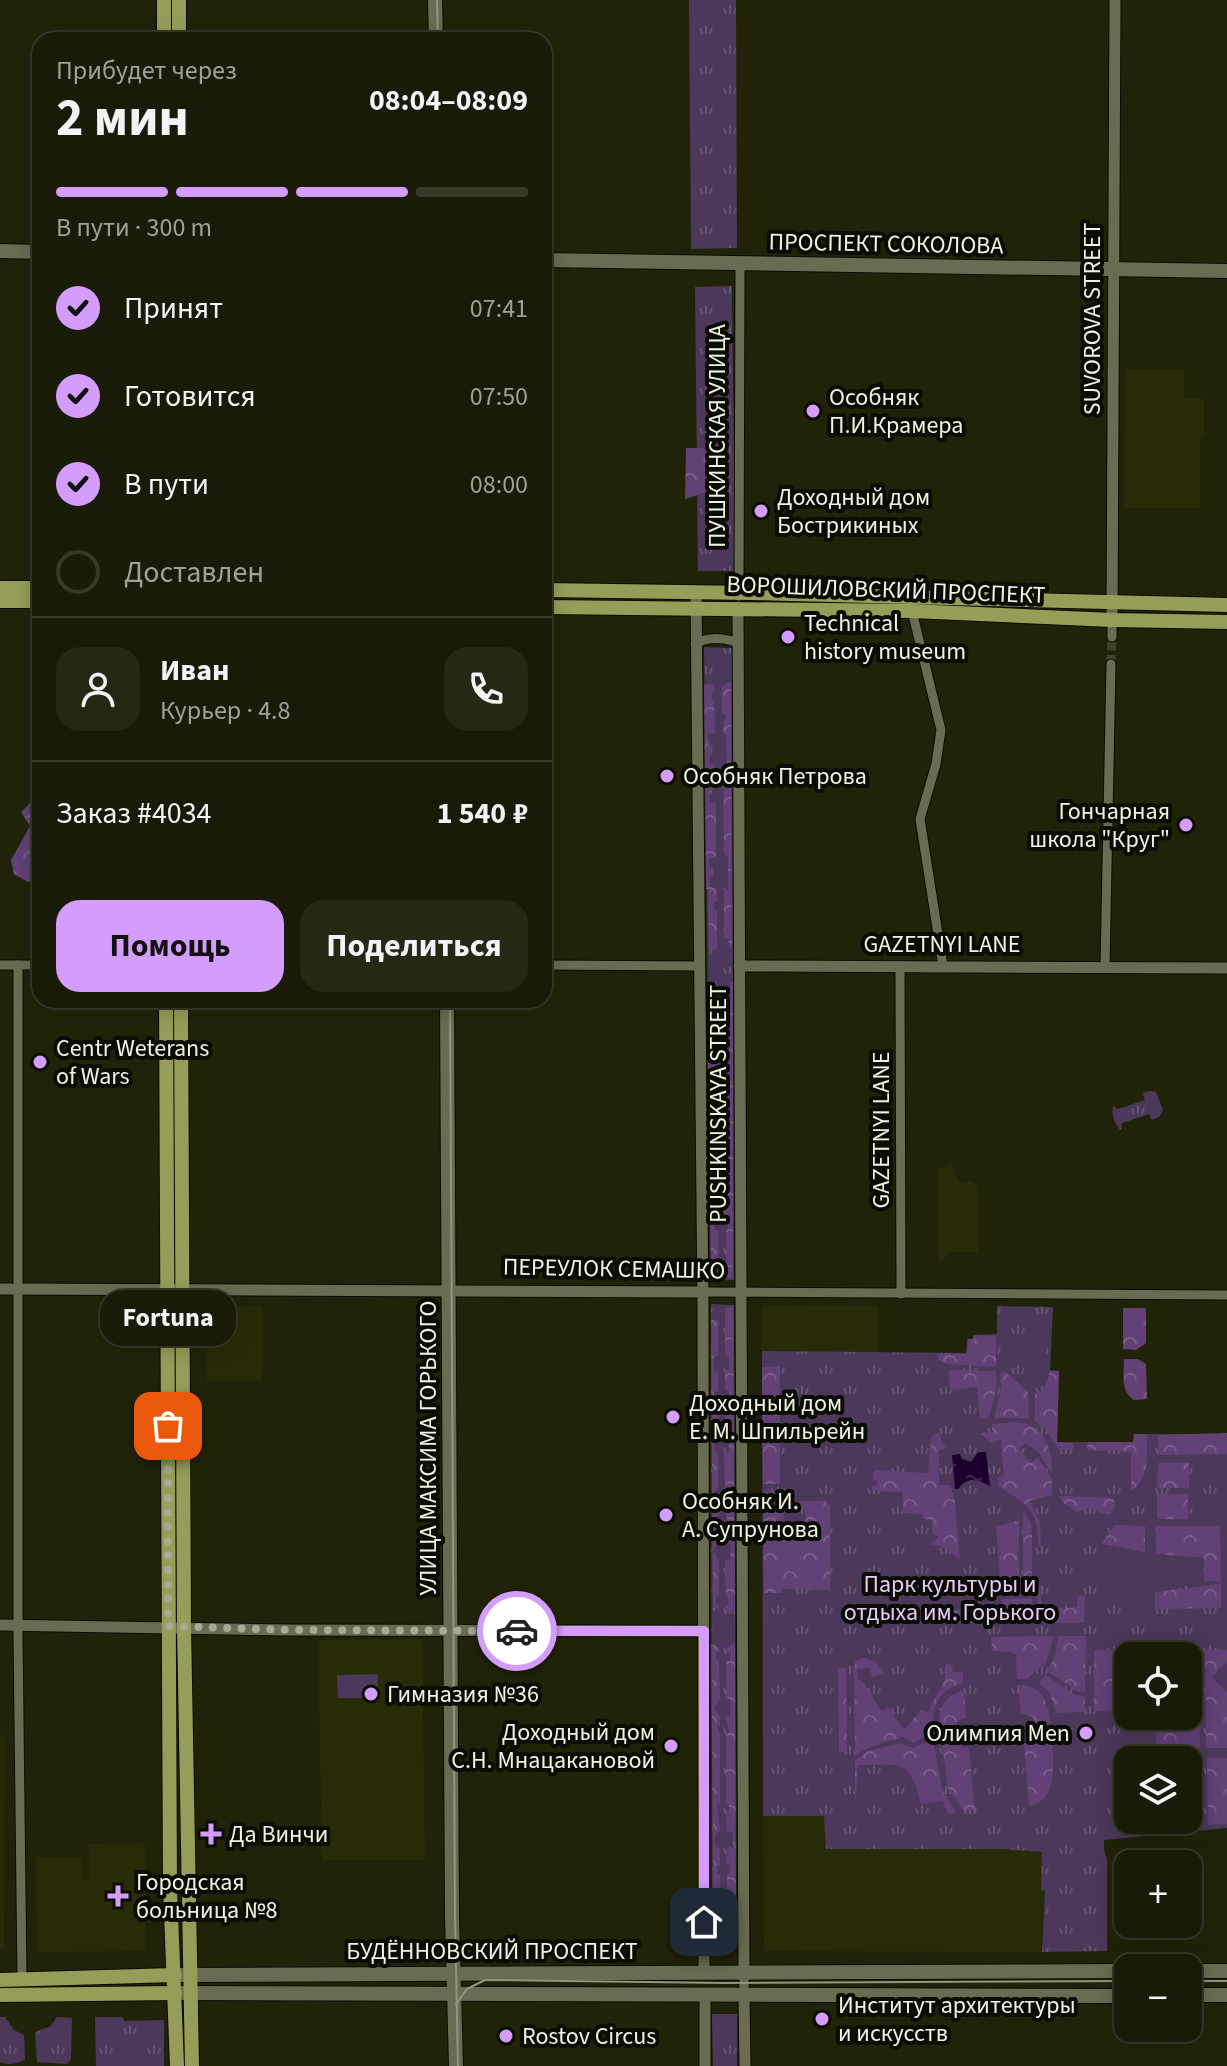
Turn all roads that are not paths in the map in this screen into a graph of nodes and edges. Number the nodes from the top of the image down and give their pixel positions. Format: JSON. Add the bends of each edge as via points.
{"nodes":[{"id":1,"x":164,"y":0,"type":"edge"},
{"id":2,"x":179,"y":0,"type":"edge"},
{"id":3,"x":435,"y":0,"type":"edge"},
{"id":4,"x":1115,"y":0,"type":"edge"},
{"id":5,"x":164,"y":32,"type":"edge"},
{"id":6,"x":179,"y":32,"type":"edge"},
{"id":7,"x":436,"y":32,"type":"edge"},
{"id":8,"x":0,"y":251,"type":"edge"},
{"id":9,"x":32,"y":252,"type":"edge"},
{"id":10,"x":552,"y":260,"type":"edge"},
{"id":11,"x":740,"y":264,"type":"junction"},
{"id":12,"x":1114,"y":270,"type":"junction"},
{"id":13,"x":1227,"y":271,"type":"edge"},
{"id":14,"x":0,"y":588,"type":"edge"},
{"id":15,"x":32,"y":588,"type":"edge"},
{"id":16,"x":552,"y":591,"type":"edge"},
{"id":17,"x":696,"y":600,"type":"junction"},
{"id":18,"x":739,"y":600,"type":"junction"},
{"id":19,"x":0,"y":601,"type":"edge"},
{"id":20,"x":32,"y":601,"type":"edge"},
{"id":21,"x":1112,"y":604,"type":"junction"},
{"id":22,"x":1227,"y":605,"type":"edge"},
{"id":23,"x":552,"y":607,"type":"edge"},
{"id":24,"x":912,"y":611,"type":"junction"},
{"id":25,"x":1112,"y":620,"type":"junction"},
{"id":26,"x":1227,"y":622,"type":"edge"},
{"id":27,"x":1112,"y":637,"type":"tunnel mouth"},
{"id":28,"x":737,"y":642,"type":"junction"},
{"id":29,"x":695,"y":644,"type":"junction"},
{"id":30,"x":1111,"y":664,"type":"tunnel mouth"},
{"id":31,"x":0,"y":965,"type":"edge"},
{"id":32,"x":18,"y":965,"type":"junction"},
{"id":33,"x":32,"y":965,"type":"edge"},
{"id":34,"x":552,"y":965,"type":"edge"},
{"id":35,"x":698,"y":966,"type":"junction"},
{"id":36,"x":739,"y":966,"type":"junction"},
{"id":37,"x":900,"y":966,"type":"junction"},
{"id":38,"x":943,"y":966,"type":"junction"},
{"id":39,"x":1105,"y":967,"type":"junction"},
{"id":40,"x":1227,"y":968,"type":"edge"},
{"id":41,"x":166,"y":1008,"type":"edge"},
{"id":42,"x":181,"y":1008,"type":"edge"},
{"id":43,"x":447,"y":1008,"type":"edge"},
{"id":44,"x":0,"y":1289,"type":"edge"},
{"id":45,"x":18,"y":1289,"type":"junction"},
{"id":46,"x":450,"y":1290,"type":"junction"},
{"id":47,"x":175,"y":1291,"type":"junction"},
{"id":48,"x":703,"y":1292,"type":"junction"},
{"id":49,"x":741,"y":1293,"type":"junction"},
{"id":50,"x":901,"y":1294,"type":"junction"},
{"id":51,"x":1227,"y":1295,"type":"edge"},
{"id":52,"x":0,"y":1625,"type":"edge"},
{"id":53,"x":18,"y":1625,"type":"junction"},
{"id":54,"x":168,"y":1626,"type":"junction"},
{"id":55,"x":184,"y":1626,"type":"junction"},
{"id":56,"x":451,"y":1630,"type":"junction"},
{"id":57,"x":704,"y":1631,"type":"junction"},
{"id":58,"x":1114,"y":1971,"type":"edge"},
{"id":59,"x":1202,"y":1971,"type":"edge"},
{"id":60,"x":1227,"y":1971,"type":"edge"},
{"id":61,"x":704,"y":1972,"type":"junction"},
{"id":62,"x":744,"y":1972,"type":"junction"},
{"id":63,"x":454,"y":1973,"type":"junction"},
{"id":64,"x":182,"y":1975,"type":"junction"},
{"id":65,"x":0,"y":1980,"type":"edge"},
{"id":66,"x":22,"y":1980,"type":"junction"},
{"id":67,"x":175,"y":1993,"type":"junction"},
{"id":68,"x":190,"y":1993,"type":"junction"},
{"id":69,"x":455,"y":1993,"type":"junction"},
{"id":70,"x":0,"y":1995,"type":"edge"},
{"id":71,"x":1202,"y":1995,"type":"edge"},
{"id":72,"x":1227,"y":1995,"type":"edge"},
{"id":73,"x":705,"y":1996,"type":"junction"},
{"id":74,"x":744,"y":1996,"type":"junction"},
{"id":75,"x":1114,"y":1996,"type":"edge"},
{"id":76,"x":177,"y":2066,"type":"edge"},
{"id":77,"x":192,"y":2066,"type":"edge"},
{"id":78,"x":456,"y":2066,"type":"edge"},
{"id":79,"x":705,"y":2066,"type":"edge"},
{"id":80,"x":745,"y":2066,"type":"edge"}],
"edges":[{"from":1,"to":5,"type":"main road"},
{"from":2,"to":6,"type":"main road"},
{"from":3,"to":7,"type":"main road"},
{"from":4,"to":12,"type":"street","name":"SUVOROVA STREET"},
{"from":8,"to":9,"type":"main road"},
{"from":10,"to":11,"type":"main road","name":"ПРОСПЕКТ СОКОЛОВА"},
{"from":11,"to":12,"type":"main road","name":"ПРОСПЕКТ СОКОЛОВА"},
{"from":11,"to":18,"type":"street","name":"ПУШКИНСКАЯ УЛИЦА"},
{"from":12,"to":13,"type":"main road","name":"ПРОСПЕКТ СОКОЛОВА"},
{"from":12,"to":21,"type":"street","name":"SUVOROVA STREET"},
{"from":14,"to":15,"type":"main road"},
{"from":16,"to":17,"type":"main road","name":"ВОРОШИЛОВСКИЙ ПРОСПЕКТ"},
{"from":17,"to":18,"type":"main road","name":"ВОРОШИЛОВСКИЙ ПРОСПЕКТ"},
{"from":17,"to":23,"type":"main road","name":"ВОРОШИЛОВСКИЙ ПРОСПЕКТ"},
{"from":17,"to":29,"type":"street","name":"PUSHKINSKAYA STREET"},
{"from":18,"to":21,"type":"main road","name":"ВОРОШИЛОВСКИЙ ПРОСПЕКТ"},
{"from":18,"to":24,"type":"main road","name":"ВОРОШИЛОВСКИЙ ПРОСПЕКТ"},
{"from":18,"to":28,"type":"street","name":"PUSHKINSKAYA STREET"},
{"from":19,"to":20,"type":"main road"},
{"from":21,"to":22,"type":"main road","name":"ВОРОШИЛОВСКИЙ ПРОСПЕКТ"},
{"from":21,"to":25,"type":"street","name":"SUVOROVA STREET"},
{"from":24,"to":25,"type":"main road","name":"ВОРОШИЛОВСКИЙ ПРОСПЕКТ"},
{"from":24,"to":38,"type":"street","via":[[941,730],[920,819]]},
{"from":25,"to":26,"type":"main road","name":"ВОРОШИЛОВСКИЙ ПРОСПЕКТ"},
{"from":25,"to":27,"type":"street","name":"SUVOROVA STREET"},
{"from":28,"to":29,"type":"street","via":[[718,638]]},
{"from":28,"to":36,"type":"street","name":"PUSHKINSKAYA STREET"},
{"from":29,"to":35,"type":"street","name":"PUSHKINSKAYA STREET"},
{"from":30,"to":39,"type":"street"},
{"from":31,"to":32,"type":"street"},
{"from":32,"to":33,"type":"street"},
{"from":32,"to":45,"type":"street"},
{"from":34,"to":35,"type":"street"},
{"from":35,"to":48,"type":"street","name":"PUSHKINSKAYA STREET"},
{"from":36,"to":37,"type":"street","name":"GAZETNYI LANE"},
{"from":36,"to":49,"type":"street","name":"PUSHKINSKAYA STREET"},
{"from":37,"to":38,"type":"street","name":"GAZETNYI LANE"},
{"from":37,"to":50,"type":"street","name":"GAZETNYI LANE"},
{"from":38,"to":39,"type":"street","name":"GAZETNYI LANE"},
{"from":39,"to":40,"type":"street","name":"GAZETNYI LANE"},
{"from":41,"to":47,"type":"main road"},
{"from":42,"to":47,"type":"main road"},
{"from":43,"to":46,"type":"main road","name":"УЛИЦА МАКСИМА ГОРЬКОГО"},
{"from":44,"to":45,"type":"street","name":"ПЕРЕУЛОК СЕМАШКО"},
{"from":45,"to":47,"type":"street","name":"ПЕРЕУЛОК СЕМАШКО"},
{"from":45,"to":53,"type":"street"},
{"from":46,"to":47,"type":"street","name":"ПЕРЕУЛОК СЕМАШКО"},
{"from":46,"to":48,"type":"street","name":"ПЕРЕУЛОК СЕМАШКО"},
{"from":46,"to":56,"type":"main road","name":"УЛИЦА МАКСИМА ГОРЬКОГО"},
{"from":47,"to":54,"type":"main road"},
{"from":47,"to":55,"type":"main road"},
{"from":48,"to":49,"type":"street","name":"ПЕРЕУЛОК СЕМАШКО"},
{"from":48,"to":57,"type":"street","name":"PUSHKINSKAYA STREET"},
{"from":49,"to":50,"type":"street","name":"ПЕРЕУЛОК СЕМАШКО"},
{"from":49,"to":62,"type":"street"},
{"from":50,"to":51,"type":"street","name":"ПЕРЕУЛОК СЕМАШКО"},
{"from":52,"to":53,"type":"street"},
{"from":53,"to":54,"type":"street"},
{"from":53,"to":66,"type":"street"},
{"from":54,"to":55,"type":"street"},
{"from":54,"to":64,"type":"main road","via":[[170,1888]]},
{"from":55,"to":56,"type":"street"},
{"from":55,"to":64,"type":"main road"},
{"from":56,"to":57,"type":"street"},
{"from":56,"to":63,"type":"main road","name":"УЛИЦА МАКСИМА ГОРЬКОГО"},
{"from":57,"to":61,"type":"street"},
{"from":58,"to":62,"type":"main road","name":"БУДЁННОВСКИЙ ПРОСПЕКТ"},
{"from":59,"to":60,"type":"main road"},
{"from":61,"to":62,"type":"main road","name":"БУДЁННОВСКИЙ ПРОСПЕКТ"},
{"from":61,"to":63,"type":"main road","name":"БУДЁННОВСКИЙ ПРОСПЕКТ"},
{"from":61,"to":73,"type":"street"},
{"from":62,"to":74,"type":"street"},
{"from":63,"to":64,"type":"main road","name":"БУДЁННОВСКИЙ ПРОСПЕКТ"},
{"from":63,"to":69,"type":"main road","name":"УЛИЦА МАКСИМА ГОРЬКОГО"},
{"from":64,"to":66,"type":"main road","name":"БУДЁННОВСКИЙ ПРОСПЕКТ"},
{"from":64,"to":67,"type":"main road"},
{"from":64,"to":68,"type":"main road"},
{"from":65,"to":66,"type":"main road","name":"БУДЁННОВСКИЙ ПРОСПЕКТ"},
{"from":67,"to":68,"type":"main road","name":"БУДЁННОВСКИЙ ПРОСПЕКТ"},
{"from":67,"to":70,"type":"main road","name":"БУДЁННОВСКИЙ ПРОСПЕКТ"},
{"from":67,"to":76,"type":"main road"},
{"from":68,"to":69,"type":"main road","name":"БУДЁННОВСКИЙ ПРОСПЕКТ"},
{"from":68,"to":77,"type":"main road"},
{"from":69,"to":73,"type":"main road","name":"БУДЁННОВСКИЙ ПРОСПЕКТ"},
{"from":69,"to":78,"type":"main road","name":"УЛИЦА МАКСИМА ГОРЬКОГО"},
{"from":71,"to":72,"type":"main road"},
{"from":73,"to":74,"type":"main road","name":"БУДЁННОВСКИЙ ПРОСПЕКТ"},
{"from":73,"to":79,"type":"street"},
{"from":74,"to":75,"type":"main road","name":"БУДЁННОВСКИЙ ПРОСПЕКТ"},
{"from":74,"to":80,"type":"street"}]}
